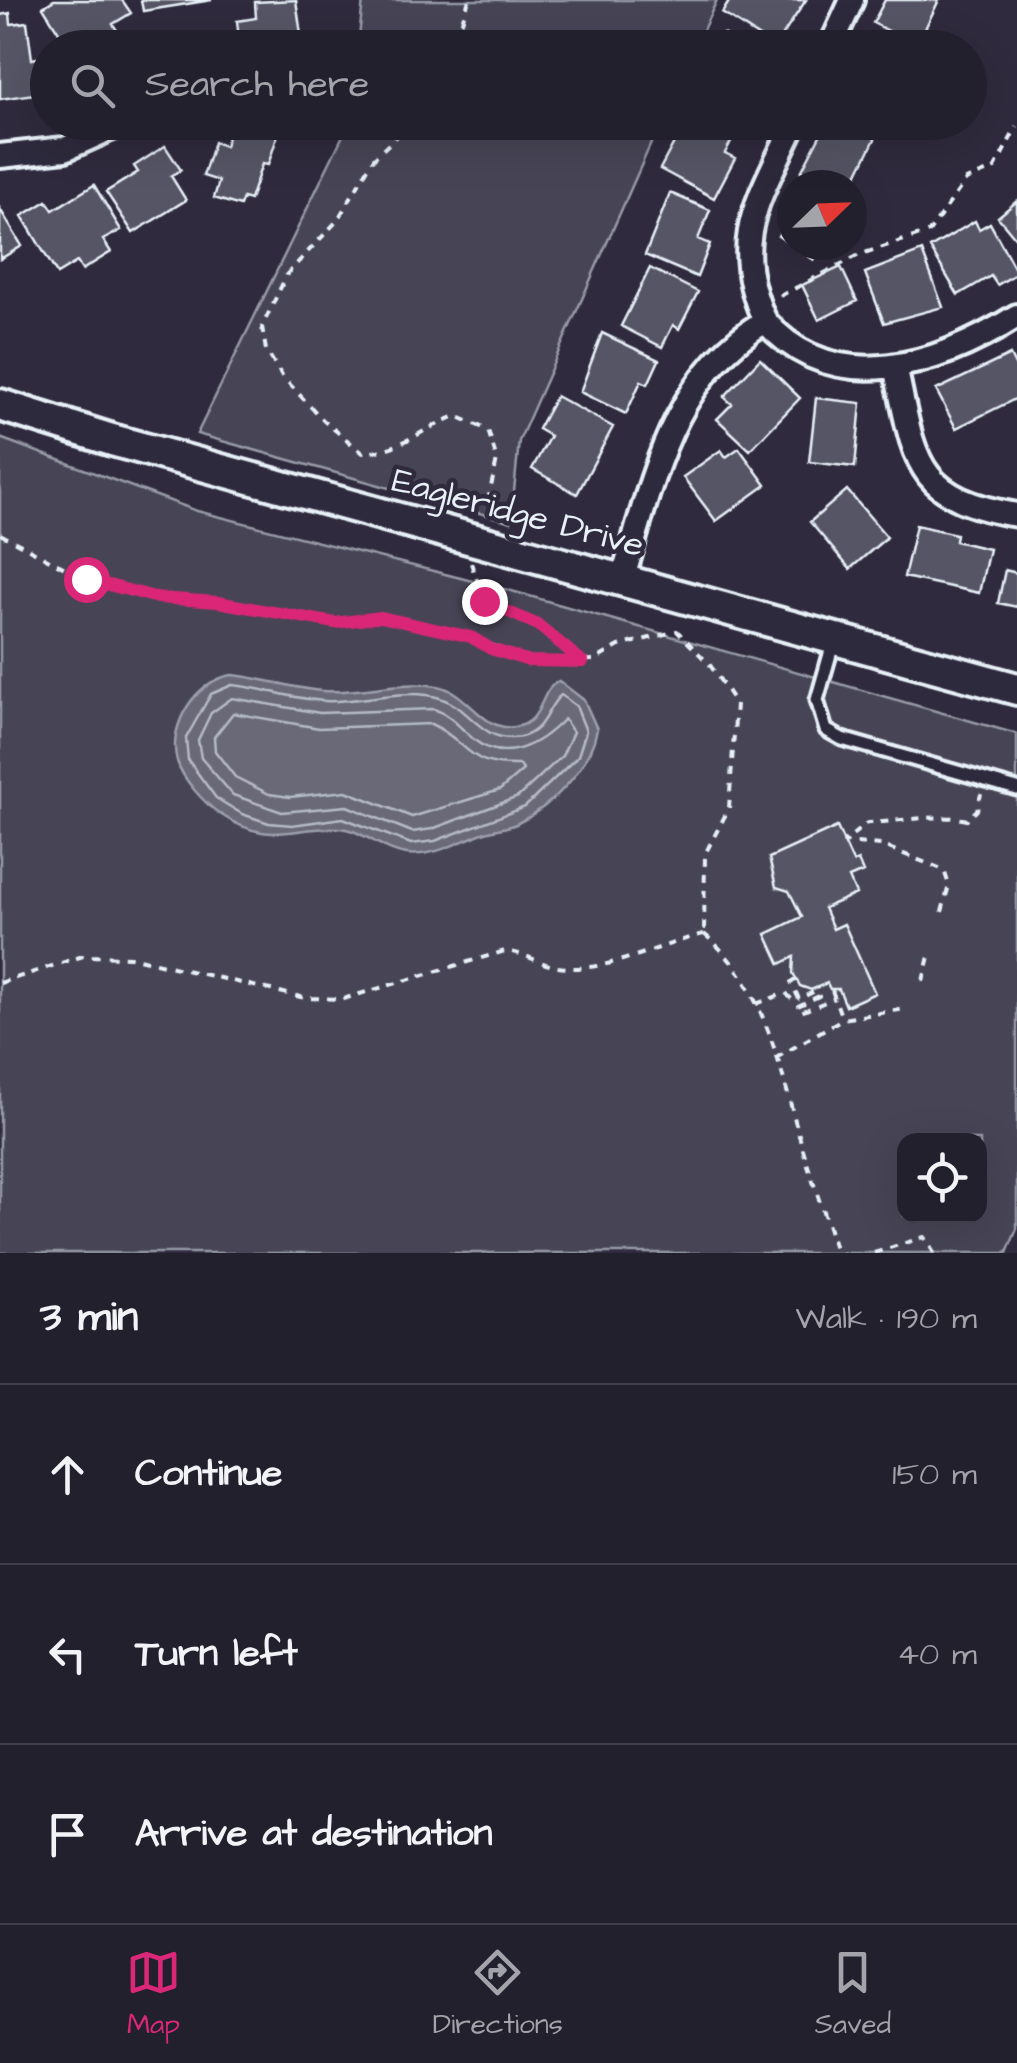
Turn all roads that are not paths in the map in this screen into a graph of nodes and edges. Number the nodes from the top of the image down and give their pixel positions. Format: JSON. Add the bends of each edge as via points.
{"nodes":[{"id":1,"x":852,"y":0,"type":"edge"},
{"id":2,"x":838,"y":30,"type":"edge"},
{"id":3,"x":86,"y":140,"type":"edge"},
{"id":4,"x":787,"y":140,"type":"edge"},
{"id":5,"x":0,"y":156,"type":"edge"},
{"id":6,"x":769,"y":311,"type":"junction"},
{"id":7,"x":1017,"y":316,"type":"edge"},
{"id":8,"x":895,"y":366,"type":"junction"},
{"id":9,"x":0,"y":405,"type":"edge"},
{"id":10,"x":1017,"y":515,"type":"edge"},
{"id":11,"x":622,"y":580,"type":"junction"},
{"id":12,"x":834,"y":640,"type":"junction"},
{"id":13,"x":1017,"y":690,"type":"edge"},
{"id":14,"x":1017,"y":789,"type":"edge"}],
"edges":[{"from":1,"to":2,"type":"street"},
{"from":3,"to":5,"type":"street","via":[[65,150]]},
{"from":4,"to":6,"type":"street","via":[[748,225],[747,277]]},
{"from":6,"to":8,"type":"street","via":[[793,348],[832,366]]},
{"from":6,"to":11,"type":"street","via":[[713,363],[674,420]]},
{"from":7,"to":8,"type":"street","via":[[960,346]]},
{"from":8,"to":10,"type":"street","via":[[913,443],[932,484],[957,500]]},
{"from":9,"to":11,"type":"main road","name":"Eagleridge Drive"},
{"from":11,"to":12,"type":"main road","name":"Eagleridge Drive"},
{"from":12,"to":13,"type":"main road","name":"Eagleridge Drive"},
{"from":12,"to":14,"type":"lane","via":[[817,700],[826,730]]}]}
